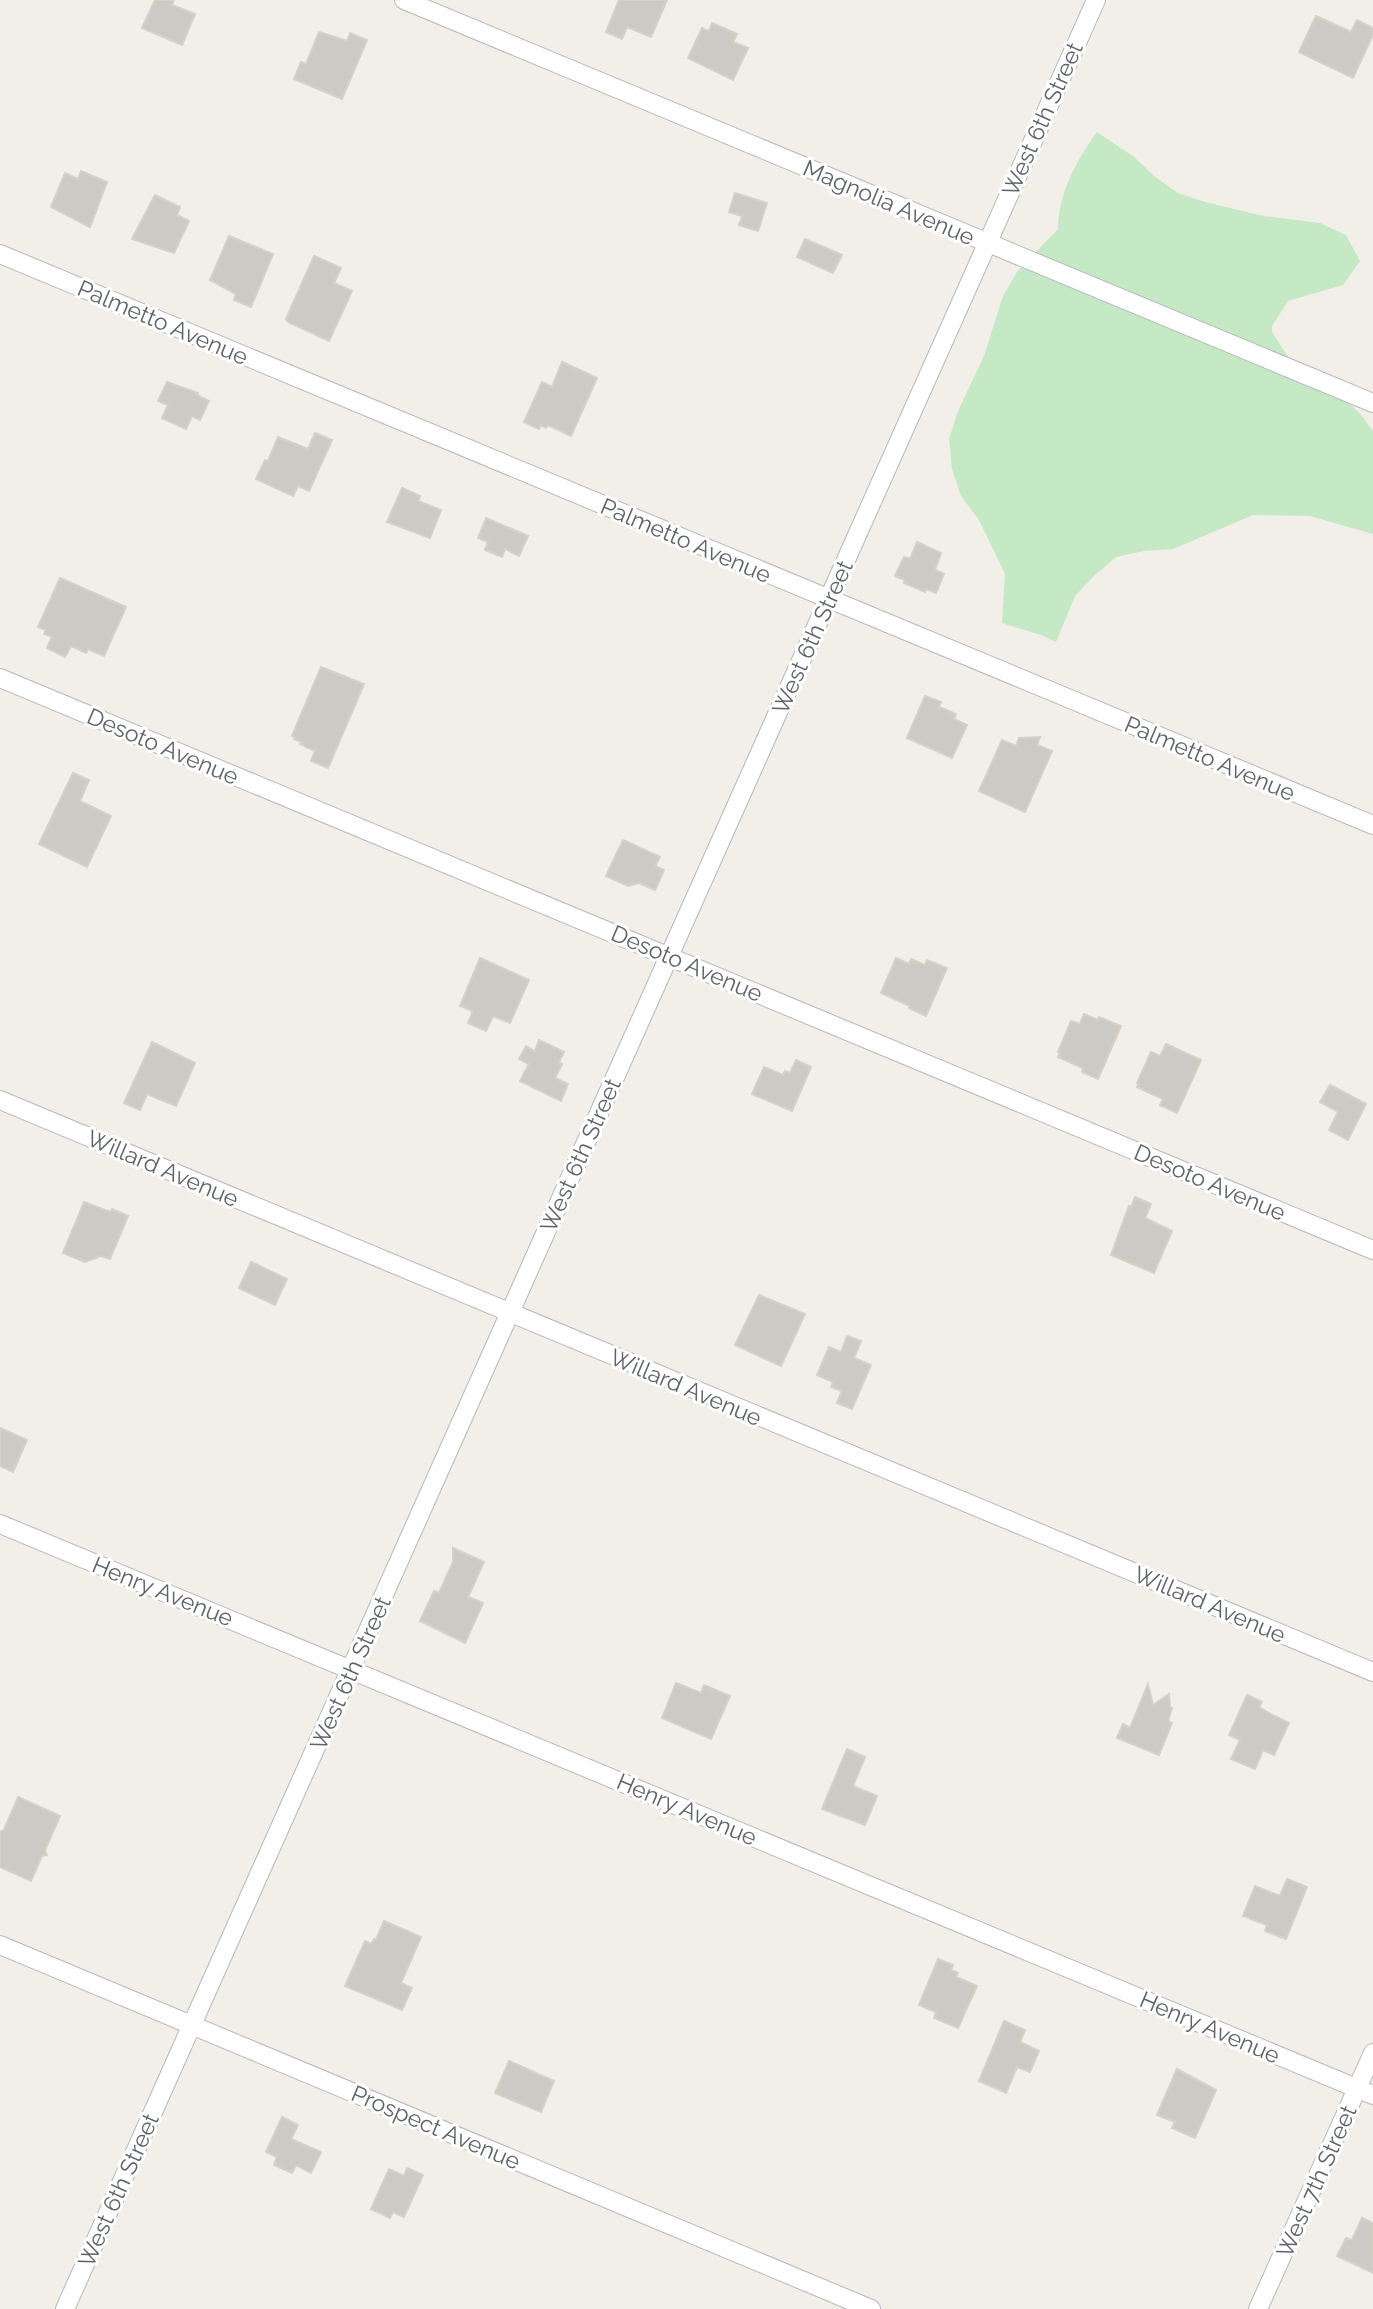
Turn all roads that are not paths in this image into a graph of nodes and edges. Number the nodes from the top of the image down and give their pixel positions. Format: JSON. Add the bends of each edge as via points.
{"nodes":[{"id":1,"x":404,"y":0,"type":"edge"},
{"id":2,"x":1096,"y":0,"type":"edge"},
{"id":3,"x":987,"y":243,"type":"junction"},
{"id":4,"x":0,"y":254,"type":"edge"},
{"id":5,"x":1373,"y":403,"type":"edge"},
{"id":6,"x":829,"y":599,"type":"junction"},
{"id":7,"x":0,"y":678,"type":"edge"},
{"id":8,"x":1373,"y":825,"type":"edge"},
{"id":9,"x":669,"y":956,"type":"junction"},
{"id":10,"x":0,"y":1100,"type":"edge"},
{"id":11,"x":1373,"y":1250,"type":"edge"},
{"id":12,"x":509,"y":1313,"type":"junction"},
{"id":13,"x":0,"y":1524,"type":"edge"},
{"id":14,"x":351,"y":1669,"type":"junction"},
{"id":15,"x":1373,"y":1672,"type":"edge"},
{"id":16,"x":0,"y":1945,"type":"edge"},
{"id":17,"x":192,"y":2025,"type":"junction"},
{"id":18,"x":1373,"y":2053,"type":"edge"},
{"id":19,"x":1365,"y":2092,"type":"edge"},
{"id":20,"x":65,"y":2309,"type":"edge"},
{"id":21,"x":871,"y":2309,"type":"edge"},
{"id":22,"x":1258,"y":2309,"type":"edge"}],
"edges":[{"from":1,"to":3,"type":"street","name":"Magnolia Avenue"},
{"from":2,"to":3,"type":"street","name":"West 6th Street"},
{"from":3,"to":5,"type":"street","name":"Magnolia Avenue"},
{"from":3,"to":6,"type":"street","name":"West 6th Street"},
{"from":4,"to":6,"type":"street","name":"Palmetto Avenue"},
{"from":6,"to":8,"type":"street","name":"Palmetto Avenue"},
{"from":6,"to":9,"type":"street","name":"West 6th Street"},
{"from":7,"to":9,"type":"street","name":"Desoto Avenue"},
{"from":9,"to":11,"type":"street","name":"Desoto Avenue"},
{"from":9,"to":12,"type":"street","name":"West 6th Street"},
{"from":10,"to":12,"type":"street","name":"Willard Avenue"},
{"from":12,"to":14,"type":"street","name":"West 6th Street"},
{"from":12,"to":15,"type":"street","name":"Willard Avenue"},
{"from":13,"to":14,"type":"street","name":"Henry Avenue"},
{"from":14,"to":17,"type":"street","name":"West 6th Street"},
{"from":14,"to":19,"type":"street","name":"Henry Avenue"},
{"from":16,"to":17,"type":"street","name":"Prospect Avenue"},
{"from":17,"to":20,"type":"street","name":"West 6th Street"},
{"from":17,"to":21,"type":"street","name":"Prospect Avenue"},
{"from":18,"to":19,"type":"street","name":"West 7th Street"},
{"from":19,"to":22,"type":"street","name":"West 7th Street"}]}
